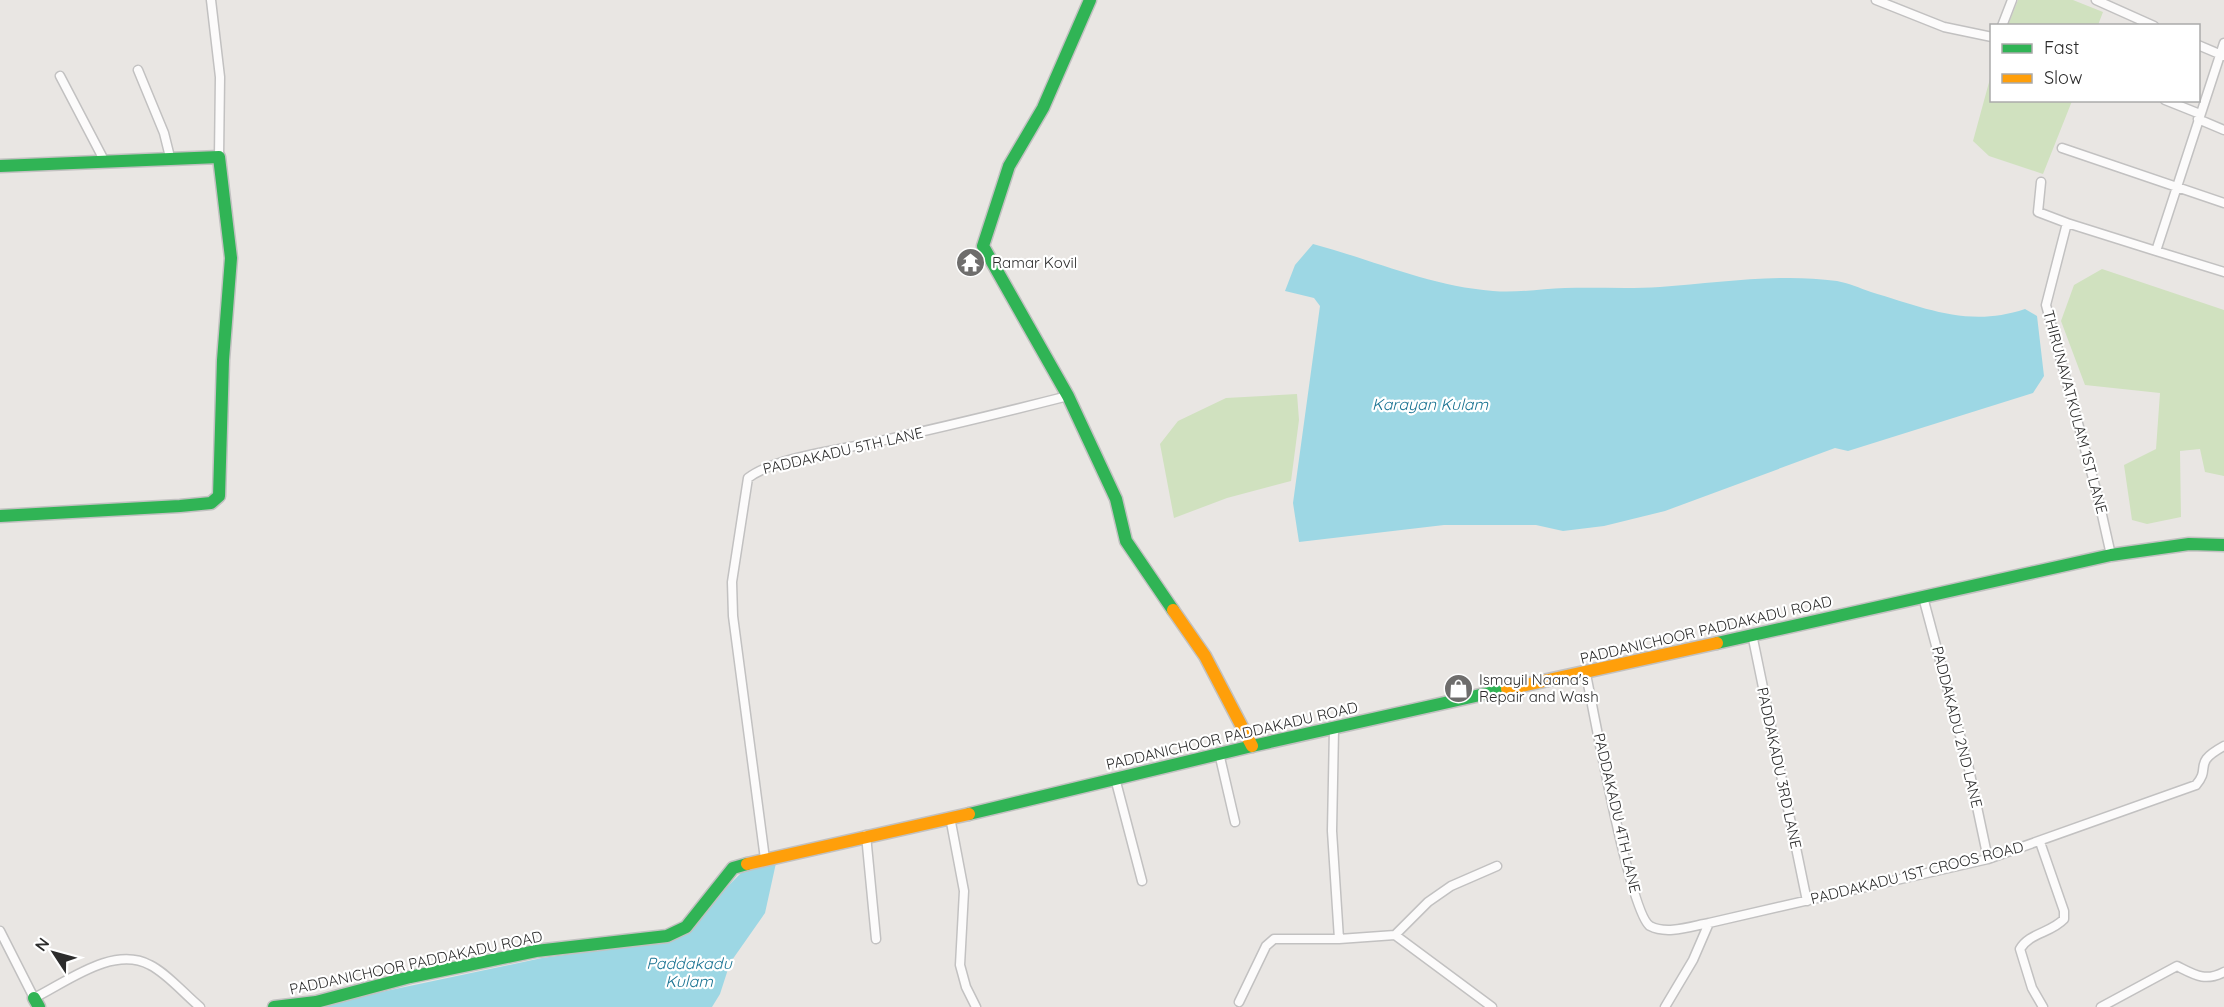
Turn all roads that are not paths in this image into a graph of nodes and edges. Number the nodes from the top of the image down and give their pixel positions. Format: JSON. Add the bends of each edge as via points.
{"nodes":[{"id":1,"x":211,"y":0,"type":"edge"},
{"id":2,"x":1090,"y":0,"type":"edge"},
{"id":3,"x":2012,"y":0,"type":"edge"},
{"id":4,"x":2096,"y":0,"type":"edge"},
{"id":5,"x":1882,"y":1,"type":"edge"},
{"id":6,"x":2003,"y":24,"type":"edge"},
{"id":7,"x":2150,"y":24,"type":"edge"},
{"id":8,"x":1990,"y":37,"type":"edge"},
{"id":9,"x":2224,"y":43,"type":"edge"},
{"id":10,"x":2200,"y":45,"type":"edge"},
{"id":11,"x":2222,"y":55,"type":"edge"},
{"id":12,"x":138,"y":70,"type":"dead end"},
{"id":13,"x":60,"y":76,"type":"dead end"},
{"id":14,"x":2169,"y":102,"type":"edge"},
{"id":15,"x":2199,"y":117,"type":"junction"},
{"id":16,"x":2224,"y":130,"type":"edge"},
{"id":17,"x":2062,"y":148,"type":"dead end"},
{"id":18,"x":170,"y":157,"type":"junction"},
{"id":19,"x":219,"y":157,"type":"junction"},
{"id":20,"x":105,"y":162,"type":"junction"},
{"id":21,"x":0,"y":166,"type":"edge"},
{"id":22,"x":2041,"y":182,"type":"dead end"},
{"id":23,"x":2177,"y":186,"type":"junction"},
{"id":24,"x":2224,"y":203,"type":"edge"},
{"id":25,"x":2067,"y":223,"type":"junction"},
{"id":26,"x":2156,"y":251,"type":"junction"},
{"id":27,"x":2224,"y":272,"type":"edge"},
{"id":28,"x":1068,"y":396,"type":"junction"},
{"id":29,"x":0,"y":516,"type":"edge"},
{"id":30,"x":2224,"y":545,"type":"edge"},
{"id":31,"x":2111,"y":555,"type":"junction"},
{"id":32,"x":1923,"y":597,"type":"junction"},
{"id":33,"x":1752,"y":634,"type":"junction"},
{"id":34,"x":1586,"y":674,"type":"junction"},
{"id":35,"x":1334,"y":729,"type":"junction"},
{"id":36,"x":1252,"y":746,"type":"junction"},
{"id":37,"x":2224,"y":746,"type":"edge"},
{"id":38,"x":1219,"y":753,"type":"junction"},
{"id":39,"x":1114,"y":778,"type":"junction"},
{"id":40,"x":950,"y":817,"type":"junction"},
{"id":41,"x":1235,"y":822,"type":"dead end"},
{"id":42,"x":866,"y":835,"type":"junction"},
{"id":43,"x":2040,"y":842,"type":"junction"},
{"id":44,"x":765,"y":859,"type":"junction"},
{"id":45,"x":1988,"y":859,"type":"junction"},
{"id":46,"x":1497,"y":866,"type":"dead end"},
{"id":47,"x":1142,"y":881,"type":"dead end"},
{"id":48,"x":1807,"y":901,"type":"junction"},
{"id":49,"x":1709,"y":923,"type":"junction"},
{"id":50,"x":0,"y":931,"type":"edge"},
{"id":51,"x":1395,"y":935,"type":"junction"},
{"id":52,"x":876,"y":939,"type":"dead end"},
{"id":53,"x":1339,"y":939,"type":"junction"},
{"id":54,"x":2224,"y":972,"type":"edge"},
{"id":55,"x":1239,"y":1002,"type":"dead end"},
{"id":56,"x":37,"y":1003,"type":"edge"},
{"id":57,"x":200,"y":1007,"type":"edge"},
{"id":58,"x":274,"y":1007,"type":"edge"},
{"id":59,"x":976,"y":1007,"type":"edge"},
{"id":60,"x":1492,"y":1007,"type":"edge"},
{"id":61,"x":1665,"y":1007,"type":"edge"},
{"id":62,"x":2043,"y":1007,"type":"edge"},
{"id":63,"x":2101,"y":1007,"type":"edge"}],
"edges":[{"from":1,"to":19,"type":"street","via":[[220,77]]},
{"from":2,"to":28,"type":"street","via":[[1043,108],[1009,166],[983,246]]},
{"from":3,"to":6,"type":"street"},
{"from":4,"to":7,"type":"street"},
{"from":5,"to":8,"type":"street","via":[[1944,27]]},
{"from":9,"to":11,"type":"street"},
{"from":10,"to":11,"type":"street"},
{"from":11,"to":15,"type":"street"},
{"from":12,"to":18,"type":"street"},
{"from":13,"to":20,"type":"street"},
{"from":14,"to":15,"type":"street"},
{"from":15,"to":16,"type":"street"},
{"from":15,"to":23,"type":"street"},
{"from":17,"to":23,"type":"street"},
{"from":18,"to":19,"type":"street"},
{"from":18,"to":20,"type":"street"},
{"from":19,"to":29,"type":"street","via":[[231,258],[219,496],[211,503],[180,506]]},
{"from":20,"to":21,"type":"street"},
{"from":22,"to":25,"type":"street","via":[[2038,212]]},
{"from":23,"to":24,"type":"street"},
{"from":23,"to":26,"type":"street"},
{"from":25,"to":26,"type":"street"},
{"from":25,"to":31,"type":"street","name":"THIRUNAVATKULAM 1ST LANE","via":[[2046,305]]},
{"from":26,"to":27,"type":"street"},
{"from":28,"to":36,"type":"street","via":[[1116,499],[1126,542],[1205,656]]},
{"from":28,"to":44,"type":"street","name":"PADDAKADU 5TH LANE","via":[[789,461],[757,471],[748,478],[732,582],[733,616]]},
{"from":30,"to":31,"type":"street","name":"PADDANICHOOR PADDAKADU ROAD","via":[[2189,544]]},
{"from":31,"to":32,"type":"street","name":"PADDANICHOOR PADDAKADU ROAD"},
{"from":32,"to":33,"type":"street","name":"PADDANICHOOR PADDAKADU ROAD"},
{"from":32,"to":45,"type":"street","name":"PADDAKADU 2ND LANE","via":[[1969,768]]},
{"from":33,"to":34,"type":"street","name":"PADDANICHOOR PADDAKADU ROAD"},
{"from":33,"to":48,"type":"street","name":"PADDAKADU 3RD LANE"},
{"from":34,"to":35,"type":"street","name":"PADDANICHOOR PADDAKADU ROAD"},
{"from":34,"to":49,"type":"street","name":"PADDAKADU 4TH LANE","via":[[1629,878],[1641,915],[1650,926],[1672,930]]},
{"from":35,"to":36,"type":"street","name":"PADDANICHOOR PADDAKADU ROAD"},
{"from":35,"to":53,"type":"street","via":[[1332,831]]},
{"from":36,"to":38,"type":"street","name":"PADDANICHOOR PADDAKADU ROAD"},
{"from":37,"to":43,"type":"street","name":"PADDAKADU 1ST CROOS ROAD","via":[[2208,755],[2202,779],[2196,785]]},
{"from":38,"to":39,"type":"street","name":"PADDANICHOOR PADDAKADU ROAD"},
{"from":38,"to":41,"type":"street"},
{"from":39,"to":40,"type":"street","name":"PADDANICHOOR PADDAKADU ROAD"},
{"from":39,"to":47,"type":"street"},
{"from":40,"to":42,"type":"street","name":"PADDANICHOOR PADDAKADU ROAD"},
{"from":40,"to":59,"type":"street","via":[[964,891],[960,965]]},
{"from":42,"to":44,"type":"street","name":"PADDANICHOOR PADDAKADU ROAD"},
{"from":42,"to":52,"type":"street"},
{"from":43,"to":45,"type":"street","name":"PADDAKADU 1ST CROOS ROAD"},
{"from":43,"to":62,"type":"street","via":[[2064,911],[2064,919],[2056,928],[2024,941],[2020,949],[2032,988]]},
{"from":44,"to":58,"type":"street","name":"PADDANICHOOR PADDAKADU ROAD","via":[[733,868],[686,927],[667,936],[536,951],[410,977],[316,1002]]},
{"from":45,"to":48,"type":"street","name":"PADDAKADU 1ST CROOS ROAD"},
{"from":46,"to":51,"type":"street","via":[[1451,886],[1428,902]]},
{"from":48,"to":49,"type":"street","name":"PADDAKADU 1ST CROOS ROAD"},
{"from":49,"to":61,"type":"street"},
{"from":50,"to":56,"type":"street"},
{"from":51,"to":53,"type":"street"},
{"from":51,"to":60,"type":"street"},
{"from":53,"to":55,"type":"street","via":[[1274,939],[1266,946]]},
{"from":54,"to":63,"type":"street","via":[[2201,978],[2177,966]]},
{"from":56,"to":57,"type":"street","via":[[103,963],[131,958],[151,965]]}]}
